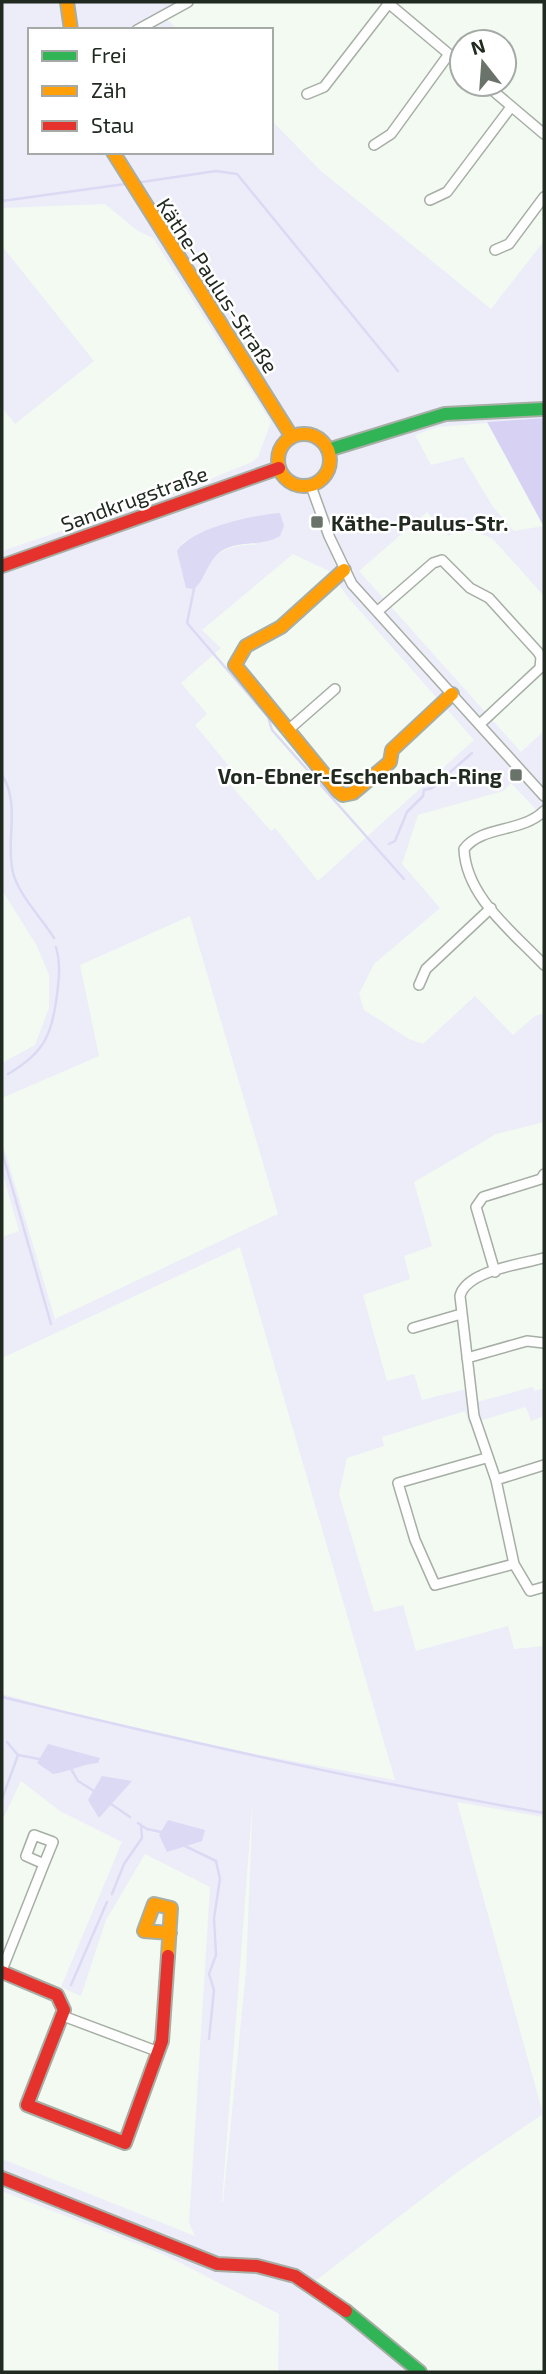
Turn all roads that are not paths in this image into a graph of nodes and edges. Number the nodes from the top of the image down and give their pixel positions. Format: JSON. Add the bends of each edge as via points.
{"nodes":[{"id":1,"x":67,"y":2,"type":"edge"},
{"id":2,"x":188,"y":2,"type":"edge"},
{"id":3,"x":388,"y":2,"type":"edge"},
{"id":4,"x":71,"y":28,"type":"edge"},
{"id":5,"x":141,"y":28,"type":"edge"},
{"id":6,"x":448,"y":53,"type":"edge"},
{"id":7,"x":448,"y":55,"type":"edge"},
{"id":8,"x":307,"y":94,"type":"dead end"},
{"id":9,"x":501,"y":98,"type":"edge"},
{"id":10,"x":511,"y":107,"type":"junction"},
{"id":11,"x":544,"y":134,"type":"edge"},
{"id":12,"x":374,"y":145,"type":"dead end"},
{"id":13,"x":114,"y":154,"type":"edge"},
{"id":14,"x":544,"y":197,"type":"edge"},
{"id":15,"x":430,"y":200,"type":"dead end"},
{"id":16,"x":495,"y":250,"type":"dead end"},
{"id":17,"x":544,"y":409,"type":"edge"},
{"id":18,"x":292,"y":437,"type":"junction"},
{"id":19,"x":328,"y":450,"type":"junction"},
{"id":20,"x":279,"y":467,"type":"junction"},
{"id":21,"x":311,"y":486,"type":"junction"},
{"id":22,"x":2,"y":566,"type":"edge"},
{"id":23,"x":344,"y":570,"type":"junction"},
{"id":24,"x":379,"y":611,"type":"junction"},
{"id":25,"x":335,"y":689,"type":"dead end"},
{"id":26,"x":452,"y":694,"type":"junction"},
{"id":27,"x":480,"y":724,"type":"junction"},
{"id":28,"x":287,"y":731,"type":"junction"},
{"id":29,"x":544,"y":796,"type":"edge"},
{"id":30,"x":544,"y":811,"type":"edge"},
{"id":31,"x":491,"y":908,"type":"junction"},
{"id":32,"x":544,"y":965,"type":"edge"},
{"id":33,"x":419,"y":985,"type":"dead end"},
{"id":34,"x":544,"y":1174,"type":"edge"},
{"id":35,"x":544,"y":1258,"type":"edge"},
{"id":36,"x":495,"y":1272,"type":"junction"},
{"id":37,"x":461,"y":1314,"type":"junction"},
{"id":38,"x":413,"y":1328,"type":"dead end"},
{"id":39,"x":544,"y":1343,"type":"edge"},
{"id":40,"x":467,"y":1358,"type":"junction"},
{"id":41,"x":486,"y":1458,"type":"junction"},
{"id":42,"x":544,"y":1465,"type":"edge"},
{"id":43,"x":496,"y":1480,"type":"junction"},
{"id":44,"x":514,"y":1564,"type":"junction"},
{"id":45,"x":544,"y":1587,"type":"edge"},
{"id":46,"x":44,"y":1864,"type":"dead end"},
{"id":47,"x":170,"y":1933,"type":"dead end"},
{"id":48,"x":2,"y":1971,"type":"edge"},
{"id":49,"x":62,"y":2016,"type":"junction"},
{"id":50,"x":159,"y":2052,"type":"junction"},
{"id":51,"x":2,"y":2178,"type":"edge"},
{"id":52,"x":420,"y":2372,"type":"edge"}],
"edges":[{"from":1,"to":4,"type":"street"},
{"from":2,"to":5,"type":"street"},
{"from":3,"to":6,"type":"street"},
{"from":3,"to":8,"type":"street","via":[[324,88]]},
{"from":7,"to":12,"type":"street","via":[[391,134]]},
{"from":9,"to":10,"type":"street"},
{"from":10,"to":11,"type":"street"},
{"from":10,"to":15,"type":"street","via":[[447,192]]},
{"from":13,"to":18,"type":"street","name":"Käthe-Paulus-Straße"},
{"from":14,"to":16,"type":"street","via":[[509,244]]},
{"from":17,"to":19,"type":"street","via":[[445,414]]},
{"from":18,"to":19,"type":"street","via":[[311,435]]},
{"from":18,"to":20,"type":"street","via":[[280,449]]},
{"from":19,"to":21,"type":"street","via":[[329,470]]},
{"from":20,"to":21,"type":"street","via":[[288,482]]},
{"from":20,"to":22,"type":"street","name":"Sandkrugstraße"},
{"from":21,"to":23,"type":"street"},
{"from":23,"to":24,"type":"street"},
{"from":23,"to":28,"type":"street","via":[[235,660],[238,672]]},
{"from":24,"to":26,"type":"street"},
{"from":24,"to":27,"type":"street","via":[[442,559],[470,588],[489,598],[538,652],[540,668]]},
{"from":25,"to":28,"type":"street"},
{"from":26,"to":27,"type":"street"},
{"from":26,"to":28,"type":"street","via":[[391,750],[390,762],[347,795],[338,791]]},
{"from":27,"to":29,"type":"street"},
{"from":30,"to":31,"type":"street","via":[[527,824],[475,838],[464,849],[473,887]]},
{"from":31,"to":32,"type":"street"},
{"from":31,"to":33,"type":"street","via":[[426,969]]},
{"from":34,"to":36,"type":"street","via":[[541,1179],[483,1197],[476,1208]]},
{"from":35,"to":36,"type":"street"},
{"from":36,"to":37,"type":"street","via":[[466,1283],[460,1296]]},
{"from":37,"to":38,"type":"street"},
{"from":37,"to":40,"type":"street"},
{"from":39,"to":40,"type":"street","via":[[527,1340]]},
{"from":40,"to":41,"type":"street","via":[[474,1416]]},
{"from":41,"to":43,"type":"street"},
{"from":41,"to":44,"type":"street","via":[[398,1483],[435,1585]]},
{"from":42,"to":43,"type":"street"},
{"from":43,"to":44,"type":"street"},
{"from":44,"to":45,"type":"street","via":[[530,1591]]},
{"from":46,"to":48,"type":"street"},
{"from":47,"to":50,"type":"street"},
{"from":48,"to":49,"type":"street","via":[[57,1995]]},
{"from":49,"to":50,"type":"street"},
{"from":49,"to":50,"type":"street","via":[[27,2105],[103,2136],[125,2143]]},
{"from":51,"to":52,"type":"street","via":[[217,2264],[257,2266],[295,2276],[359,2320]]}]}
